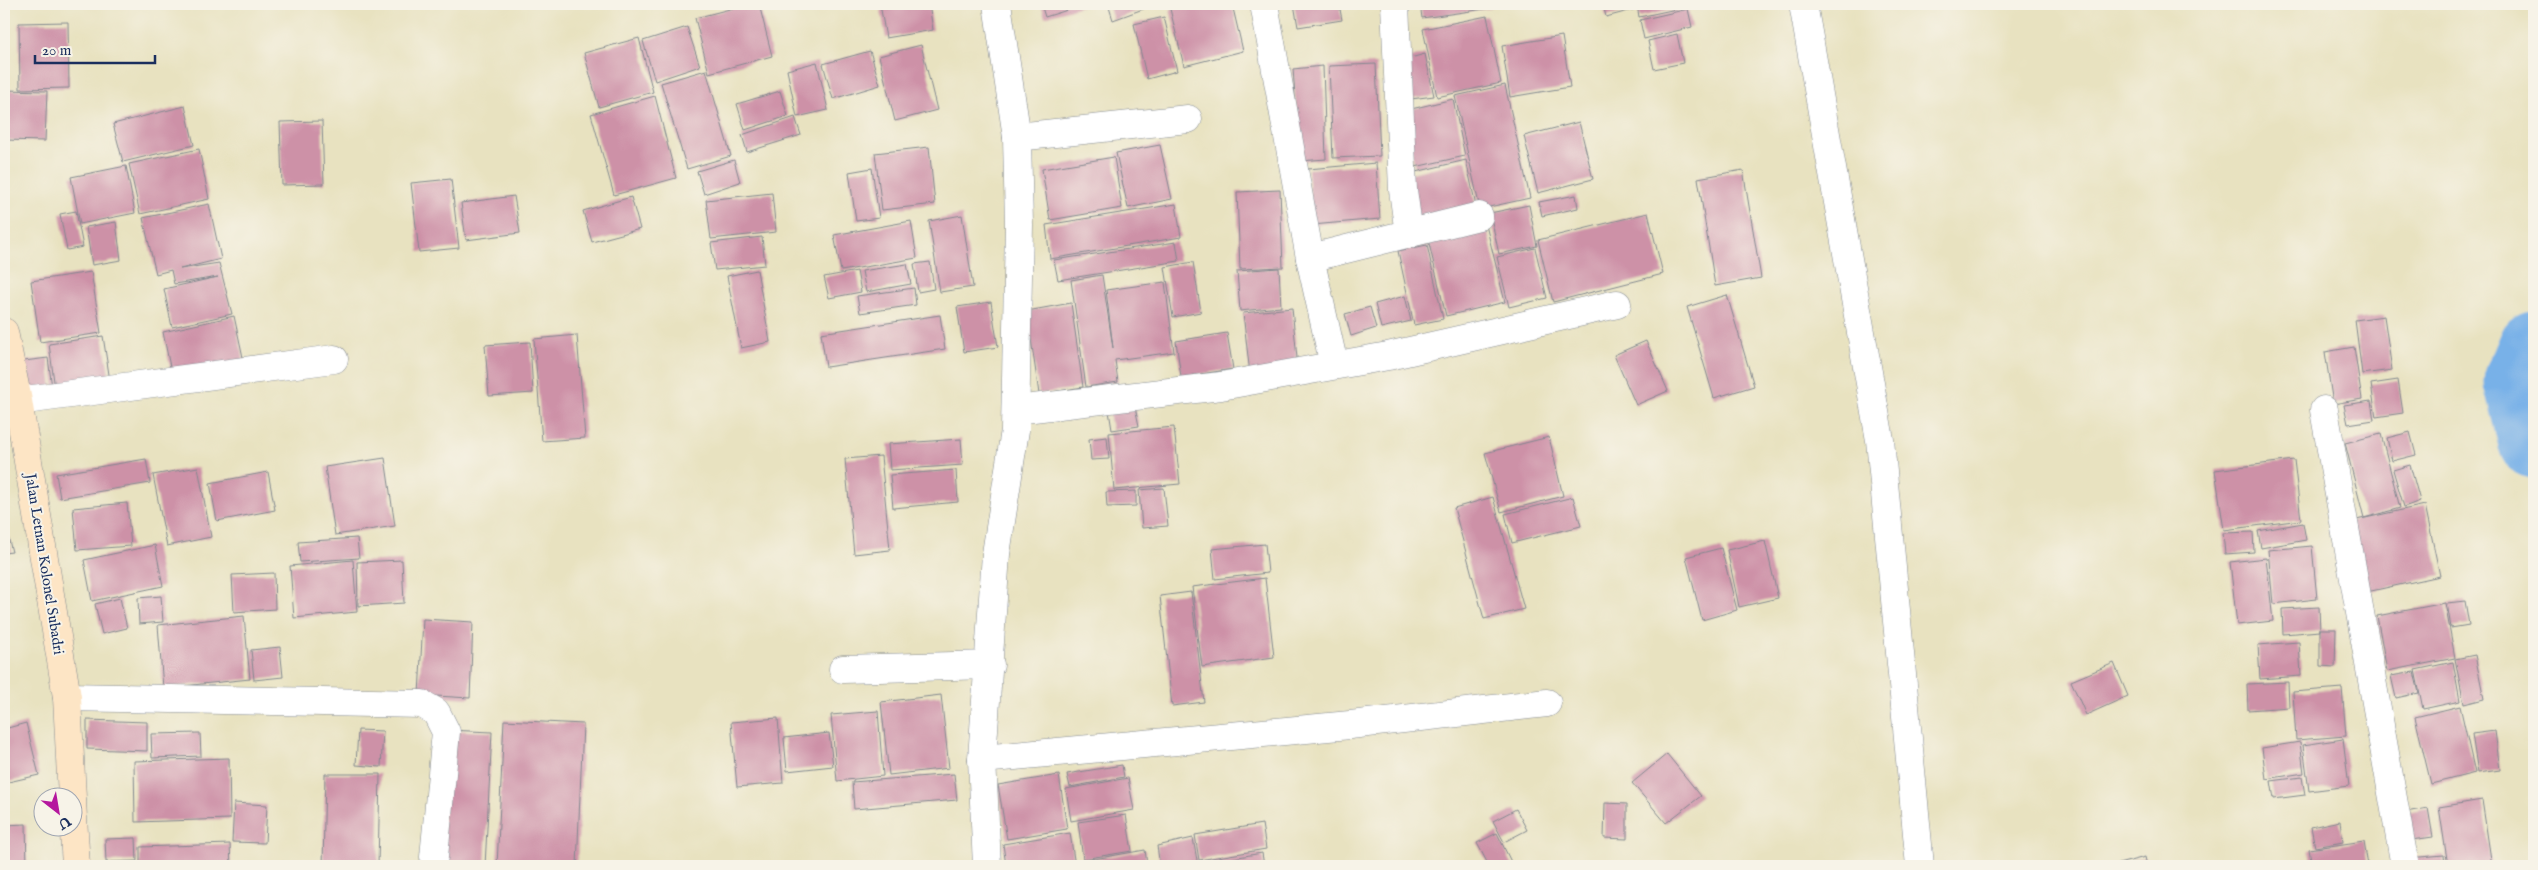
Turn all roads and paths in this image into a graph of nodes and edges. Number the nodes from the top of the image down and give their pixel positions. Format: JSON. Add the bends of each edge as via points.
{"nodes":[{"id":1,"x":997,"y":4,"type":"edge"},
{"id":2,"x":1264,"y":4,"type":"edge"},
{"id":3,"x":1395,"y":4,"type":"edge"},
{"id":4,"x":1803,"y":4,"type":"edge"},
{"id":5,"x":1188,"y":119,"type":"dead end"},
{"id":6,"x":1016,"y":137,"type":"junction"},
{"id":7,"x":1479,"y":216,"type":"dead end"},
{"id":8,"x":1409,"y":234,"type":"junction"},
{"id":9,"x":1310,"y":258,"type":"junction"},
{"id":10,"x":1617,"y":304,"type":"dead end"},
{"id":11,"x":4,"y":332,"type":"edge"},
{"id":12,"x":334,"y":359,"type":"dead end"},
{"id":13,"x":1334,"y":365,"type":"junction"},
{"id":14,"x":18,"y":401,"type":"junction"},
{"id":15,"x":1016,"y":410,"type":"junction"},
{"id":16,"x":2324,"y":410,"type":"dead end"},
{"id":17,"x":990,"y":665,"type":"junction"},
{"id":18,"x":843,"y":669,"type":"dead end"},
{"id":19,"x":67,"y":697,"type":"junction"},
{"id":20,"x":1547,"y":703,"type":"dead end"},
{"id":21,"x":982,"y":760,"type":"junction"},
{"id":22,"x":71,"y":788,"type":"edge"},
{"id":23,"x":74,"y":838,"type":"edge"},
{"id":24,"x":434,"y":857,"type":"dead end"},
{"id":25,"x":76,"y":866,"type":"edge"},
{"id":26,"x":987,"y":866,"type":"edge"},
{"id":27,"x":1920,"y":866,"type":"edge"},
{"id":28,"x":2405,"y":866,"type":"edge"}],
"edges":[{"from":1,"to":6,"type":"street"},
{"from":2,"to":9,"type":"street"},
{"from":3,"to":8,"type":"street","via":[[1403,190]]},
{"from":4,"to":27,"type":"street","via":[[1880,440]]},
{"from":5,"to":6,"type":"street"},
{"from":6,"to":15,"type":"street","via":[[1019,225]]},
{"from":7,"to":8,"type":"street"},
{"from":8,"to":9,"type":"street"},
{"from":9,"to":13,"type":"street"},
{"from":10,"to":13,"type":"street","via":[[1388,356]]},
{"from":11,"to":14,"type":"main road","name":"Jalan Letnan Kolonel Subadri"},
{"from":12,"to":14,"type":"street"},
{"from":13,"to":15,"type":"street","via":[[1221,386]]},
{"from":14,"to":19,"type":"main road","name":"Jalan Letnan Kolonel Subadri"},
{"from":15,"to":17,"type":"street","via":[[996,554]]},
{"from":16,"to":28,"type":"street"},
{"from":17,"to":18,"type":"street"},
{"from":17,"to":21,"type":"street"},
{"from":19,"to":22,"type":"main road","name":"Jalan Letnan Kolonel Subadri"},
{"from":19,"to":24,"type":"street","via":[[422,704],[436,712],[446,732]]},
{"from":20,"to":21,"type":"street"},
{"from":21,"to":26,"type":"street"},
{"from":23,"to":25,"type":"main road","name":"Jalan Letnan Kolonel Subadri"}]}
